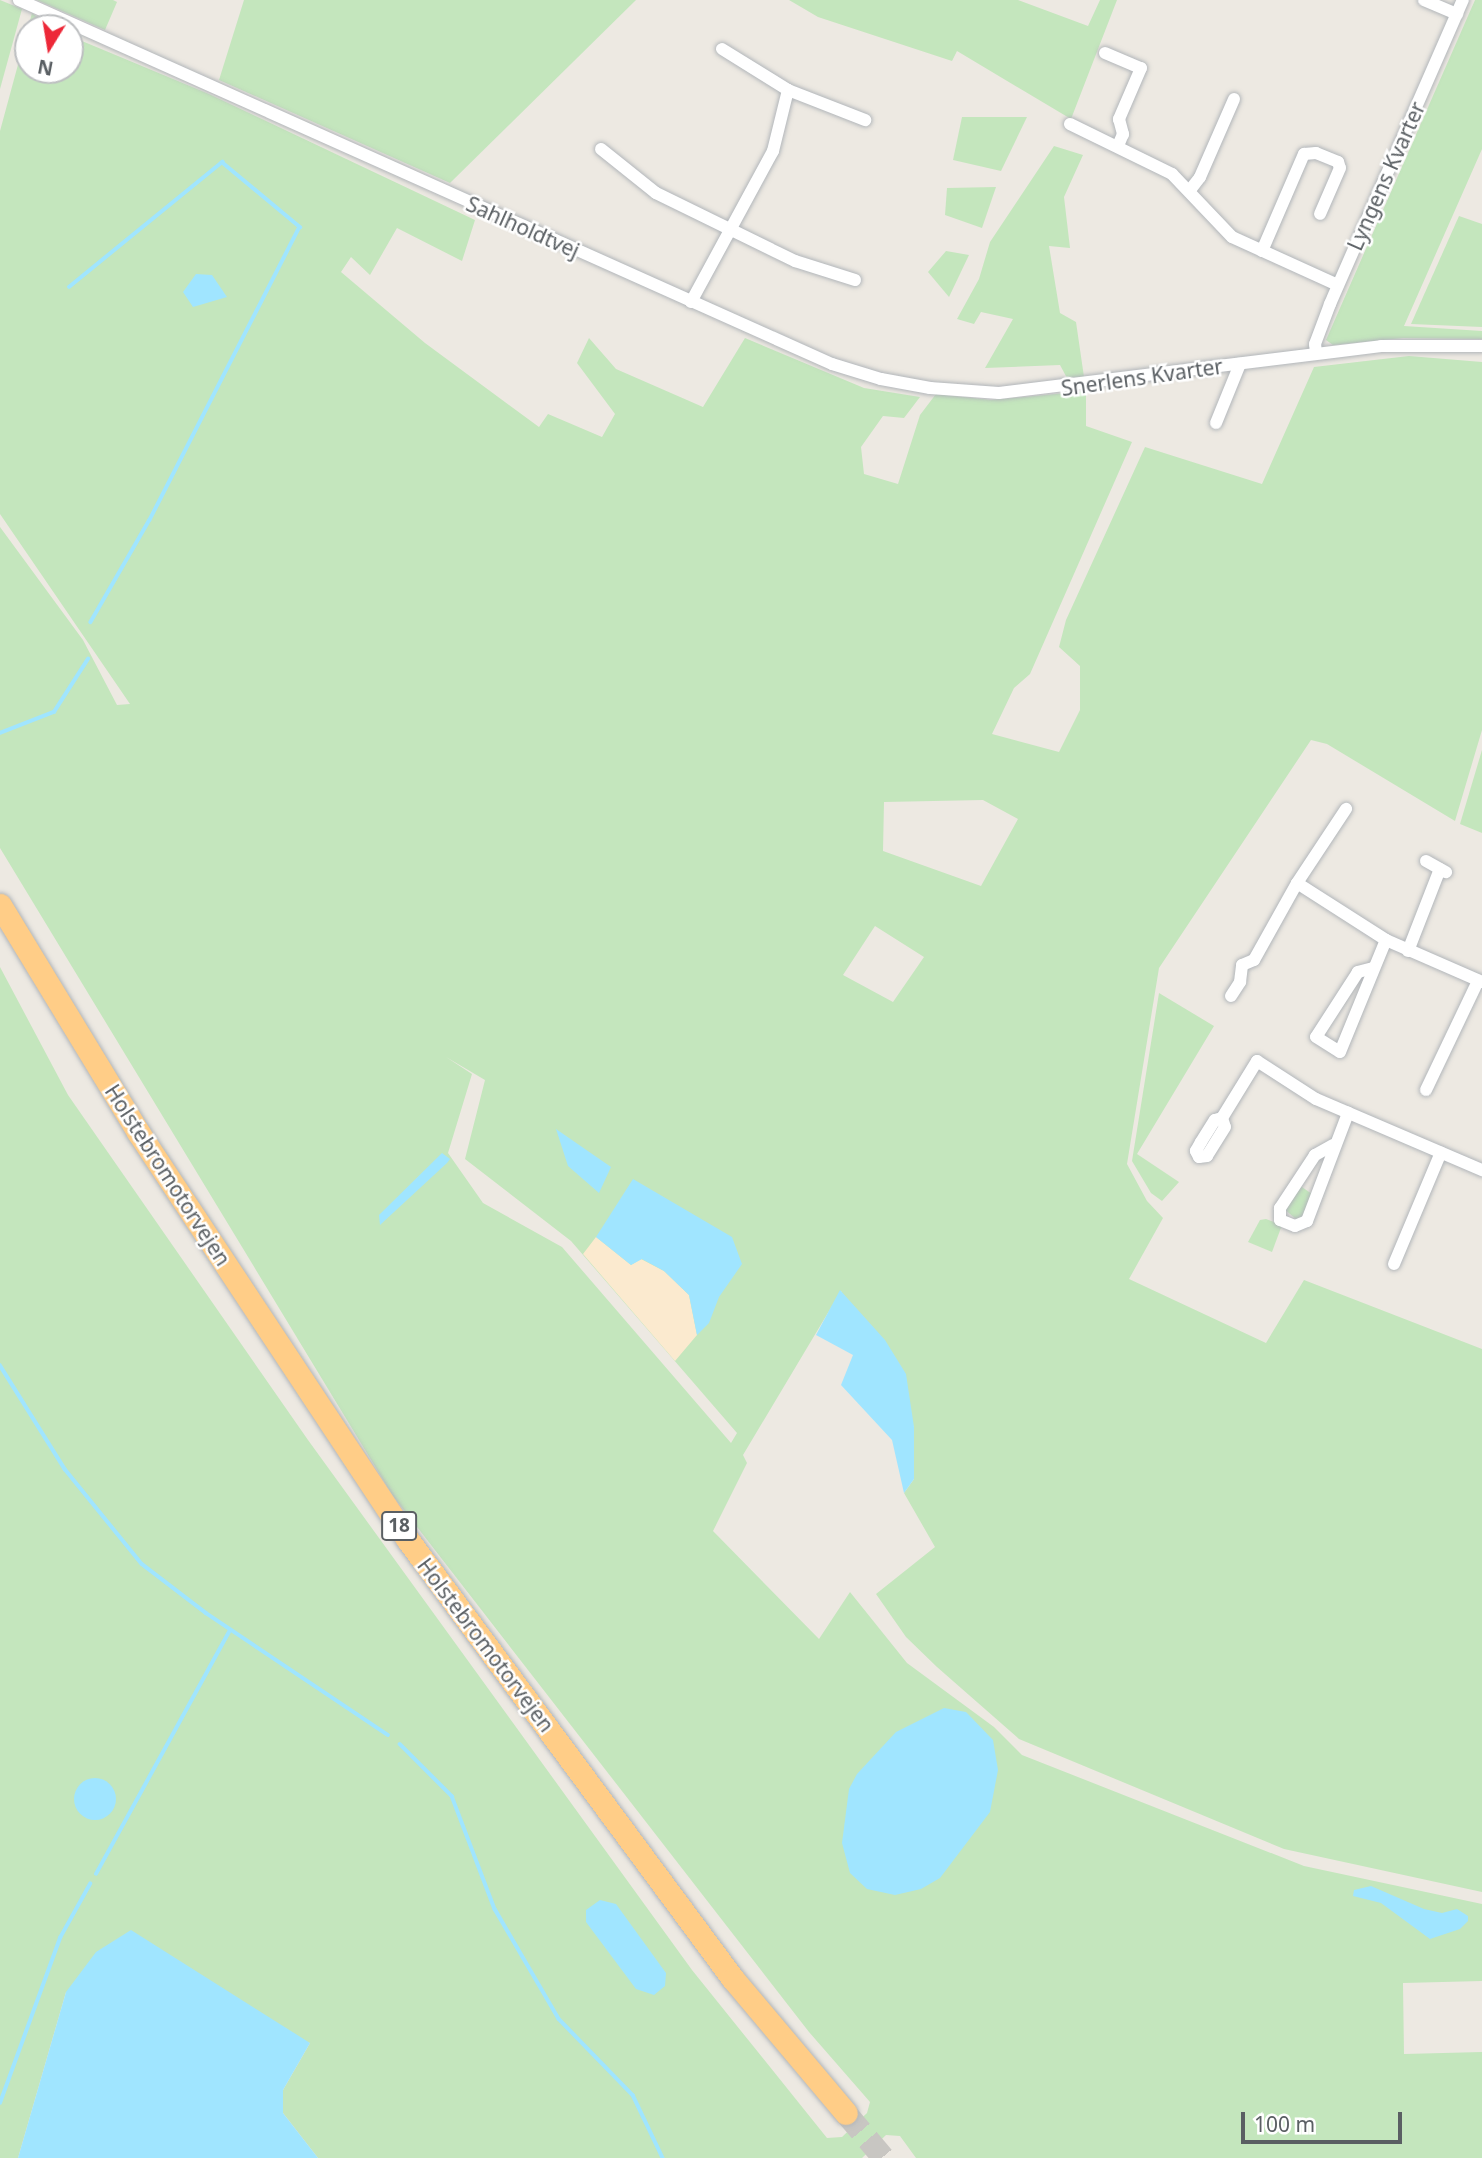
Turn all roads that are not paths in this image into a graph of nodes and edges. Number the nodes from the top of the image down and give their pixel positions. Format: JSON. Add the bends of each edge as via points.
{"nodes":[{"id":1,"x":19,"y":0,"type":"edge"},
{"id":2,"x":1424,"y":0,"type":"edge"},
{"id":3,"x":1463,"y":0,"type":"edge"},
{"id":4,"x":1457,"y":14,"type":"junction"},
{"id":5,"x":722,"y":49,"type":"dead end"},
{"id":6,"x":1105,"y":53,"type":"dead end"},
{"id":7,"x":788,"y":89,"type":"junction"},
{"id":8,"x":1234,"y":99,"type":"dead end"},
{"id":9,"x":865,"y":120,"type":"dead end"},
{"id":10,"x":1070,"y":124,"type":"dead end"},
{"id":11,"x":1118,"y":146,"type":"junction"},
{"id":12,"x":601,"y":149,"type":"dead end"},
{"id":13,"x":1190,"y":190,"type":"junction"},
{"id":14,"x":1320,"y":214,"type":"dead end"},
{"id":15,"x":730,"y":228,"type":"junction"},
{"id":16,"x":1262,"y":251,"type":"junction"},
{"id":17,"x":855,"y":280,"type":"dead end"},
{"id":18,"x":1338,"y":285,"type":"junction"},
{"id":19,"x":691,"y":302,"type":"junction"},
{"id":20,"x":1482,"y":346,"type":"edge"},
{"id":21,"x":1316,"y":353,"type":"junction"},
{"id":22,"x":1240,"y":364,"type":"junction"},
{"id":23,"x":1044,"y":390,"type":"joint"},
{"id":24,"x":1216,"y":422,"type":"dead end"},
{"id":25,"x":1346,"y":809,"type":"dead end"},
{"id":26,"x":1426,"y":862,"type":"dead end"},
{"id":27,"x":1297,"y":883,"type":"junction"},
{"id":28,"x":0,"y":905,"type":"edge"},
{"id":29,"x":1385,"y":940,"type":"junction"},
{"id":30,"x":1408,"y":951,"type":"junction"},
{"id":31,"x":1373,"y":968,"type":"junction"},
{"id":32,"x":1480,"y":981,"type":"edge"},
{"id":33,"x":1231,"y":996,"type":"dead end"},
{"id":34,"x":1426,"y":1090,"type":"dead end"},
{"id":35,"x":1348,"y":1112,"type":"junction"},
{"id":36,"x":1222,"y":1118,"type":"dead end"},
{"id":37,"x":1333,"y":1145,"type":"junction"},
{"id":38,"x":1441,"y":1152,"type":"junction"},
{"id":39,"x":1482,"y":1170,"type":"edge"},
{"id":40,"x":1394,"y":1264,"type":"dead end"},
{"id":41,"x":846,"y":2113,"type":"tunnel mouth"}],
"edges":[{"from":1,"to":19,"type":"street","name":"Sahlholdtvej"},
{"from":2,"to":4,"type":"street"},
{"from":3,"to":4,"type":"street","name":"Lyngens Kvarter"},
{"from":4,"to":18,"type":"street","name":"Lyngens Kvarter"},
{"from":5,"to":7,"type":"street"},
{"from":6,"to":11,"type":"street","via":[[1141,68],[1119,120],[1123,134]]},
{"from":7,"to":9,"type":"street"},
{"from":7,"to":15,"type":"street","via":[[772,151]]},
{"from":8,"to":13,"type":"street"},
{"from":10,"to":11,"type":"street"},
{"from":11,"to":13,"type":"street","via":[[1172,174]]},
{"from":12,"to":15,"type":"street","via":[[656,193]]},
{"from":13,"to":16,"type":"street","via":[[1232,237]]},
{"from":14,"to":16,"type":"street","via":[[1340,168],[1338,162],[1316,153],[1304,155]]},
{"from":15,"to":17,"type":"street","via":[[795,261]]},
{"from":15,"to":19,"type":"street"},
{"from":16,"to":18,"type":"street"},
{"from":18,"to":21,"type":"street","name":"Lyngens Kvarter","via":[[1315,344]]},
{"from":19,"to":23,"type":"street","name":"Sahlholdtvej","via":[[832,364],[881,379],[969,392]]},
{"from":20,"to":21,"type":"street","name":"Snerlens Kvarter","via":[[1381,346]]},
{"from":21,"to":22,"type":"street","name":"Snerlens Kvarter"},
{"from":22,"to":23,"type":"street","name":"Snerlens Kvarter"},
{"from":22,"to":24,"type":"street","name":"Snerlens Kvarter"},
{"from":25,"to":27,"type":"street"},
{"from":26,"to":30,"type":"street","via":[[1443,870]]},
{"from":27,"to":29,"type":"street"},
{"from":27,"to":33,"type":"street","via":[[1254,960],[1242,965],[1240,982]]},
{"from":28,"to":41,"type":"highway","name":"Holstebromotorvejen","number":"18","via":[[138,1132],[408,1539],[733,1979]]},
{"from":29,"to":30,"type":"street"},
{"from":29,"to":31,"type":"street"},
{"from":30,"to":32,"type":"street"},
{"from":31,"to":31,"type":"street","via":[[1364,992],[1340,1052],[1316,1037],[1358,972]]},
{"from":32,"to":34,"type":"street"},
{"from":35,"to":36,"type":"street","via":[[1316,1099],[1258,1061]]},
{"from":35,"to":37,"type":"street"},
{"from":35,"to":38,"type":"street"},
{"from":37,"to":37,"type":"street","via":[[1332,1162],[1307,1221],[1294,1226],[1280,1220],[1280,1208],[1315,1155]]},
{"from":38,"to":39,"type":"street"},
{"from":38,"to":40,"type":"street"}]}
